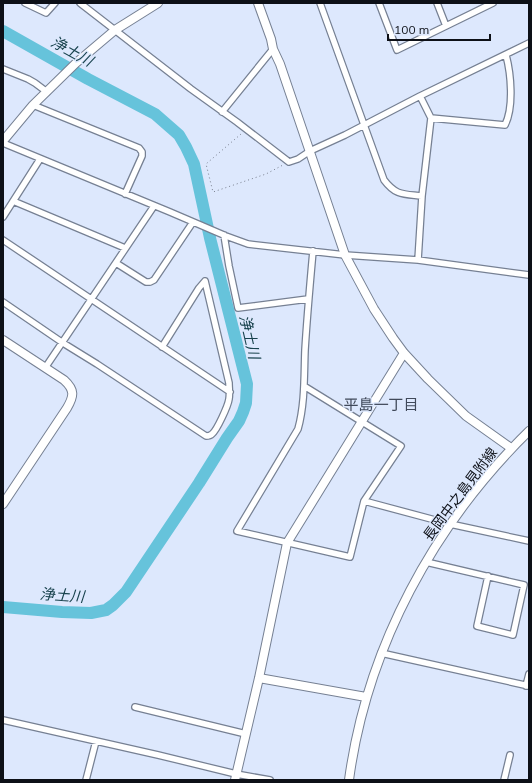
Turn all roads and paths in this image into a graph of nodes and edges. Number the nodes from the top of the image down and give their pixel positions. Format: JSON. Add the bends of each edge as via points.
{"nodes":[{"id":1,"x":25,"y":3,"type":"edge"},
{"id":2,"x":55,"y":3,"type":"edge"},
{"id":3,"x":80,"y":3,"type":"edge"},
{"id":4,"x":158,"y":3,"type":"edge"},
{"id":5,"x":258,"y":3,"type":"edge"},
{"id":6,"x":320,"y":3,"type":"edge"},
{"id":7,"x":379,"y":3,"type":"edge"},
{"id":8,"x":437,"y":3,"type":"edge"},
{"id":9,"x":491,"y":3,"type":"edge"},
{"id":10,"x":446,"y":26,"type":"junction"},
{"id":11,"x":115,"y":30,"type":"junction"},
{"id":12,"x":529,"y":43,"type":"edge"},
{"id":13,"x":273,"y":49,"type":"junction"},
{"id":14,"x":506,"y":55,"type":"junction"},
{"id":15,"x":3,"y":69,"type":"edge"},
{"id":16,"x":47,"y":92,"type":"junction"},
{"id":17,"x":420,"y":96,"type":"junction"},
{"id":18,"x":33,"y":105,"type":"junction"},
{"id":19,"x":222,"y":112,"type":"junction"},
{"id":20,"x":431,"y":118,"type":"junction"},
{"id":21,"x":364,"y":125,"type":"junction"},
{"id":22,"x":246,"y":130,"type":"junction"},
{"id":23,"x":3,"y":142,"type":"edge"},
{"id":24,"x":310,"y":151,"type":"junction"},
{"id":25,"x":40,"y":159,"type":"junction"},
{"id":26,"x":288,"y":162,"type":"junction"},
{"id":27,"x":125,"y":194,"type":"junction"},
{"id":28,"x":422,"y":196,"type":"junction"},
{"id":29,"x":13,"y":201,"type":"junction"},
{"id":30,"x":154,"y":206,"type":"junction"},
{"id":31,"x":3,"y":217,"type":"edge"},
{"id":32,"x":195,"y":222,"type":"junction"},
{"id":33,"x":224,"y":235,"type":"junction"},
{"id":34,"x":3,"y":240,"type":"edge"},
{"id":35,"x":125,"y":248,"type":"junction"},
{"id":36,"x":313,"y":251,"type":"junction"},
{"id":37,"x":345,"y":255,"type":"junction"},
{"id":38,"x":418,"y":260,"type":"junction"},
{"id":39,"x":116,"y":263,"type":"junction"},
{"id":40,"x":529,"y":275,"type":"edge"},
{"id":41,"x":91,"y":299,"type":"junction"},
{"id":42,"x":308,"y":299,"type":"junction"},
{"id":43,"x":3,"y":302,"type":"edge"},
{"id":44,"x":3,"y":340,"type":"edge"},
{"id":45,"x":62,"y":343,"type":"junction"},
{"id":46,"x":162,"y":346,"type":"junction"},
{"id":47,"x":404,"y":353,"type":"junction"},
{"id":48,"x":45,"y":368,"type":"junction"},
{"id":49,"x":304,"y":386,"type":"junction"},
{"id":50,"x":230,"y":392,"type":"junction"},
{"id":51,"x":363,"y":421,"type":"junction"},
{"id":52,"x":529,"y":431,"type":"edge"},
{"id":53,"x":511,"y":448,"type":"junction"},
{"id":54,"x":364,"y":501,"type":"junction"},
{"id":55,"x":3,"y":504,"type":"edge"},
{"id":56,"x":450,"y":524,"type":"junction"},
{"id":57,"x":529,"y":541,"type":"edge"},
{"id":58,"x":287,"y":543,"type":"junction"},
{"id":59,"x":426,"y":562,"type":"junction"},
{"id":60,"x":488,"y":576,"type":"junction"},
{"id":61,"x":381,"y":654,"type":"junction"},
{"id":62,"x":529,"y":674,"type":"edge"},
{"id":63,"x":259,"y":678,"type":"junction"},
{"id":64,"x":528,"y":686,"type":"edge"},
{"id":65,"x":366,"y":697,"type":"junction"},
{"id":66,"x":134,"y":707,"type":"dead end"},
{"id":67,"x":3,"y":720,"type":"edge"},
{"id":68,"x":246,"y":734,"type":"junction"},
{"id":69,"x":96,"y":741,"type":"junction"},
{"id":70,"x":510,"y":755,"type":"dead end"},
{"id":71,"x":235,"y":777,"type":"edge"},
{"id":72,"x":86,"y":780,"type":"edge"},
{"id":73,"x":270,"y":780,"type":"edge"},
{"id":74,"x":349,"y":780,"type":"edge"},
{"id":75,"x":504,"y":780,"type":"edge"}],
"edges":[{"from":1,"to":2,"type":"street","via":[[46,13]]},
{"from":3,"to":11,"type":"street"},
{"from":4,"to":11,"type":"street"},
{"from":5,"to":13,"type":"street"},
{"from":6,"to":21,"type":"street"},
{"from":7,"to":10,"type":"street","via":[[397,50]]},
{"from":8,"to":10,"type":"street"},
{"from":9,"to":10,"type":"street"},
{"from":11,"to":16,"type":"street"},
{"from":11,"to":19,"type":"street"},
{"from":12,"to":14,"type":"street"},
{"from":13,"to":19,"type":"street"},
{"from":13,"to":24,"type":"street"},
{"from":14,"to":17,"type":"street"},
{"from":14,"to":20,"type":"street","via":[[511,94],[505,125]]},
{"from":15,"to":16,"type":"street","via":[[28,79]]},
{"from":16,"to":18,"type":"street"},
{"from":17,"to":20,"type":"street"},
{"from":17,"to":21,"type":"street"},
{"from":18,"to":23,"type":"street"},
{"from":18,"to":27,"type":"street","via":[[139,148],[142,156]]},
{"from":19,"to":22,"type":"street"},
{"from":20,"to":28,"type":"street"},
{"from":21,"to":24,"type":"street"},
{"from":21,"to":28,"type":"street","via":[[388,185],[397,192]]},
{"from":22,"to":26,"type":"street"},
{"from":22,"to":26,"type":"path","via":[[206,164],[213,192],[266,174]]},
{"from":23,"to":25,"type":"street"},
{"from":24,"to":26,"type":"street"},
{"from":24,"to":37,"type":"street"},
{"from":25,"to":27,"type":"street"},
{"from":25,"to":29,"type":"street"},
{"from":27,"to":30,"type":"street"},
{"from":28,"to":38,"type":"street"},
{"from":29,"to":31,"type":"street"},
{"from":29,"to":35,"type":"street"},
{"from":30,"to":32,"type":"street"},
{"from":30,"to":35,"type":"street"},
{"from":32,"to":33,"type":"street"},
{"from":32,"to":39,"type":"street","via":[[154,280],[146,282]]},
{"from":33,"to":36,"type":"street","via":[[248,244]]},
{"from":33,"to":42,"type":"street","via":[[238,308]]},
{"from":34,"to":41,"type":"street"},
{"from":35,"to":39,"type":"street"},
{"from":36,"to":37,"type":"street"},
{"from":36,"to":42,"type":"street"},
{"from":37,"to":38,"type":"street"},
{"from":37,"to":47,"type":"street","via":[[374,309]]},
{"from":38,"to":40,"type":"street"},
{"from":39,"to":41,"type":"street"},
{"from":41,"to":45,"type":"street"},
{"from":41,"to":46,"type":"street"},
{"from":42,"to":49,"type":"street"},
{"from":43,"to":45,"type":"street"},
{"from":44,"to":48,"type":"street"},
{"from":45,"to":48,"type":"street"},
{"from":45,"to":50,"type":"street","via":[[206,436],[214,432],[222,418]]},
{"from":46,"to":50,"type":"street"},
{"from":46,"to":50,"type":"street","via":[[205,281]]},
{"from":47,"to":51,"type":"street"},
{"from":47,"to":53,"type":"street","via":[[466,416]]},
{"from":48,"to":55,"type":"street","via":[[69,384],[72,398]]},
{"from":49,"to":51,"type":"street"},
{"from":49,"to":58,"type":"street","via":[[298,429],[237,531]]},
{"from":51,"to":54,"type":"street","via":[[401,446]]},
{"from":51,"to":58,"type":"street"},
{"from":52,"to":53,"type":"street","name":"長岡中之島見附線"},
{"from":53,"to":56,"type":"street","name":"長岡中之島見附線"},
{"from":54,"to":56,"type":"street"},
{"from":54,"to":58,"type":"street","via":[[350,557]]},
{"from":56,"to":57,"type":"street"},
{"from":56,"to":59,"type":"street","name":"長岡中之島見附線"},
{"from":58,"to":63,"type":"street"},
{"from":59,"to":60,"type":"street"},
{"from":59,"to":61,"type":"street","name":"長岡中之島見附線","via":[[400,609]]},
{"from":60,"to":60,"type":"street","via":[[524,584],[513,635],[477,626]]},
{"from":61,"to":64,"type":"street"},
{"from":61,"to":65,"type":"street","name":"長岡中之島見附線"},
{"from":62,"to":64,"type":"street"},
{"from":63,"to":65,"type":"street"},
{"from":63,"to":68,"type":"street"},
{"from":65,"to":74,"type":"street","name":"長岡中之島見附線"},
{"from":66,"to":68,"type":"street"},
{"from":67,"to":69,"type":"street"},
{"from":68,"to":71,"type":"street"},
{"from":69,"to":71,"type":"street"},
{"from":69,"to":72,"type":"street"},
{"from":70,"to":75,"type":"street"},
{"from":71,"to":73,"type":"street"}]}
